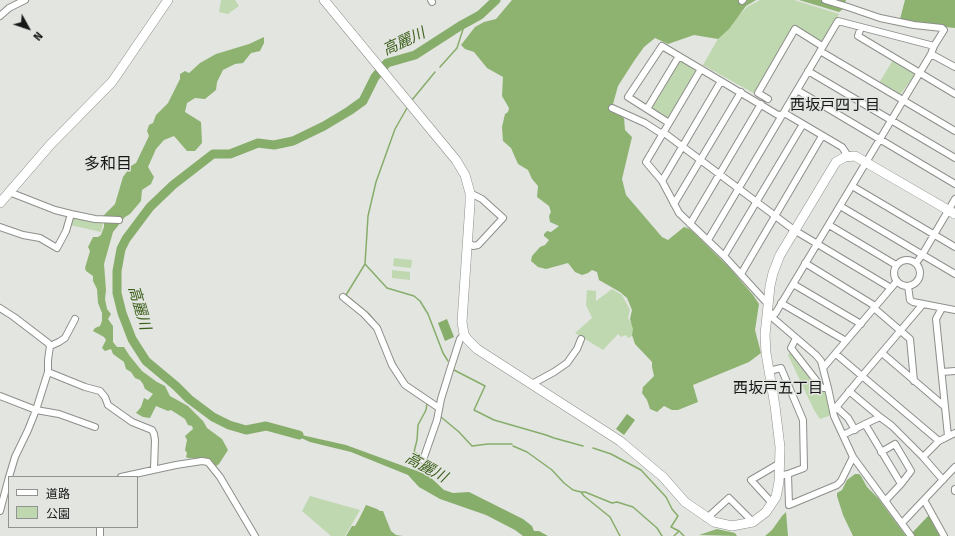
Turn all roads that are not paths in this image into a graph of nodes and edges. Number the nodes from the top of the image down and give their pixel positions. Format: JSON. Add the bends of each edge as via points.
{"nodes":[{"id":1,"x":25,"y":0,"type":"edge"},
{"id":2,"x":168,"y":0,"type":"edge"},
{"id":3,"x":324,"y":0,"type":"edge"},
{"id":4,"x":825,"y":0,"type":"edge"},
{"id":5,"x":0,"y":16,"type":"edge"},
{"id":6,"x":861,"y":26,"type":"junction"},
{"id":7,"x":934,"y":46,"type":"junction"},
{"id":8,"x":821,"y":49,"type":"junction"},
{"id":9,"x":931,"y":54,"type":"junction"},
{"id":10,"x":679,"y":56,"type":"junction"},
{"id":11,"x":955,"y":67,"type":"edge"},
{"id":12,"x":701,"y":69,"type":"junction"},
{"id":13,"x":808,"y":70,"type":"junction"},
{"id":14,"x":919,"y":73,"type":"junction"},
{"id":15,"x":721,"y":81,"type":"junction"},
{"id":16,"x":797,"y":90,"type":"junction"},
{"id":17,"x":741,"y":92,"type":"junction"},
{"id":18,"x":955,"y":94,"type":"edge"},
{"id":19,"x":768,"y":99,"type":"dead end"},
{"id":20,"x":903,"y":100,"type":"junction"},
{"id":21,"x":761,"y":104,"type":"junction"},
{"id":22,"x":612,"y":108,"type":"dead end"},
{"id":23,"x":647,"y":109,"type":"junction"},
{"id":24,"x":781,"y":112,"type":"junction"},
{"id":25,"x":891,"y":120,"type":"junction"},
{"id":26,"x":668,"y":123,"type":"junction"},
{"id":27,"x":803,"y":124,"type":"junction"},
{"id":28,"x":955,"y":131,"type":"edge"},
{"id":29,"x":662,"y":133,"type":"junction"},
{"id":30,"x":822,"y":136,"type":"junction"},
{"id":31,"x":879,"y":139,"type":"junction"},
{"id":32,"x":682,"y":146,"type":"junction"},
{"id":33,"x":848,"y":156,"type":"junction"},
{"id":34,"x":955,"y":158,"type":"edge"},
{"id":35,"x":700,"y":160,"type":"junction"},
{"id":36,"x":866,"y":162,"type":"junction"},
{"id":37,"x":719,"y":174,"type":"junction"},
{"id":38,"x":662,"y":181,"type":"junction"},
{"id":39,"x":955,"y":184,"type":"edge"},
{"id":40,"x":852,"y":186,"type":"junction"},
{"id":41,"x":739,"y":189,"type":"junction"},
{"id":42,"x":9,"y":192,"type":"junction"},
{"id":43,"x":470,"y":193,"type":"junction"},
{"id":44,"x":955,"y":200,"type":"edge"},
{"id":45,"x":756,"y":202,"type":"junction"},
{"id":46,"x":0,"y":203,"type":"edge"},
{"id":47,"x":674,"y":204,"type":"junction"},
{"id":48,"x":840,"y":206,"type":"junction"},
{"id":49,"x":952,"y":212,"type":"edge"},
{"id":50,"x":71,"y":214,"type":"junction"},
{"id":51,"x":775,"y":216,"type":"junction"},
{"id":52,"x":119,"y":220,"type":"dead end"},
{"id":53,"x":690,"y":224,"type":"junction"},
{"id":54,"x":829,"y":225,"type":"junction"},
{"id":55,"x":0,"y":227,"type":"edge"},
{"id":56,"x":794,"y":230,"type":"junction"},
{"id":57,"x":935,"y":234,"type":"junction"},
{"id":58,"x":708,"y":240,"type":"junction"},
{"id":59,"x":468,"y":242,"type":"junction"},
{"id":60,"x":818,"y":244,"type":"junction"},
{"id":61,"x":955,"y":246,"type":"edge"},
{"id":62,"x":922,"y":255,"type":"junction"},
{"id":63,"x":724,"y":256,"type":"junction"},
{"id":64,"x":806,"y":263,"type":"junction"},
{"id":65,"x":916,"y":263,"type":"junction"},
{"id":66,"x":896,"y":265,"type":"junction"},
{"id":67,"x":741,"y":274,"type":"junction"},
{"id":68,"x":955,"y":274,"type":"edge"},
{"id":69,"x":897,"y":281,"type":"junction"},
{"id":70,"x":793,"y":284,"type":"junction"},
{"id":71,"x":908,"y":286,"type":"junction"},
{"id":72,"x":891,"y":288,"type":"junction"},
{"id":73,"x":343,"y":296,"type":"dead end"},
{"id":74,"x":767,"y":303,"type":"junction"},
{"id":75,"x":781,"y":303,"type":"junction"},
{"id":76,"x":923,"y":304,"type":"junction"},
{"id":77,"x":875,"y":307,"type":"junction"},
{"id":78,"x":0,"y":308,"type":"edge"},
{"id":79,"x":942,"y":308,"type":"junction"},
{"id":80,"x":955,"y":310,"type":"edge"},
{"id":81,"x":767,"y":313,"type":"junction"},
{"id":82,"x":75,"y":319,"type":"dead end"},
{"id":83,"x":861,"y":324,"type":"junction"},
{"id":84,"x":901,"y":330,"type":"junction"},
{"id":85,"x":464,"y":334,"type":"junction"},
{"id":86,"x":796,"y":338,"type":"junction"},
{"id":87,"x":581,"y":339,"type":"dead end"},
{"id":88,"x":846,"y":341,"type":"junction"},
{"id":89,"x":50,"y":346,"type":"junction"},
{"id":90,"x":882,"y":353,"type":"junction"},
{"id":91,"x":836,"y":354,"type":"junction"},
{"id":92,"x":823,"y":368,"type":"junction"},
{"id":93,"x":769,"y":371,"type":"junction"},
{"id":94,"x":955,"y":371,"type":"edge"},
{"id":95,"x":48,"y":372,"type":"junction"},
{"id":96,"x":942,"y":372,"type":"junction"},
{"id":97,"x":862,"y":376,"type":"junction"},
{"id":98,"x":914,"y":381,"type":"junction"},
{"id":99,"x":532,"y":384,"type":"junction"},
{"id":100,"x":828,"y":388,"type":"junction"},
{"id":101,"x":849,"y":391,"type":"junction"},
{"id":102,"x":0,"y":396,"type":"edge"},
{"id":103,"x":944,"y":406,"type":"junction"},
{"id":104,"x":439,"y":408,"type":"junction"},
{"id":105,"x":834,"y":409,"type":"junction"},
{"id":106,"x":36,"y":410,"type":"junction"},
{"id":107,"x":880,"y":417,"type":"junction"},
{"id":108,"x":865,"y":424,"type":"junction"},
{"id":109,"x":96,"y":427,"type":"dead end"},
{"id":110,"x":855,"y":430,"type":"junction"},
{"id":111,"x":955,"y":433,"type":"edge"},
{"id":112,"x":843,"y":435,"type":"junction"},
{"id":113,"x":948,"y":436,"type":"junction"},
{"id":114,"x":939,"y":441,"type":"junction"},
{"id":115,"x":881,"y":452,"type":"junction"},
{"id":116,"x":853,"y":457,"type":"junction"},
{"id":117,"x":923,"y":457,"type":"junction"},
{"id":118,"x":423,"y":460,"type":"dead end"},
{"id":119,"x":780,"y":463,"type":"junction"},
{"id":120,"x":955,"y":467,"type":"edge"},
{"id":121,"x":154,"y":469,"type":"junction"},
{"id":122,"x":784,"y":475,"type":"junction"},
{"id":123,"x":9,"y":476,"type":"edge"},
{"id":124,"x":125,"y":476,"type":"edge"},
{"id":125,"x":943,"y":480,"type":"junction"},
{"id":126,"x":901,"y":484,"type":"junction"},
{"id":127,"x":7,"y":490,"type":"edge"},
{"id":128,"x":924,"y":500,"type":"junction"},
{"id":129,"x":885,"y":501,"type":"junction"},
{"id":130,"x":772,"y":503,"type":"junction"},
{"id":131,"x":0,"y":511,"type":"edge"},
{"id":132,"x":707,"y":518,"type":"junction"},
{"id":133,"x":753,"y":522,"type":"junction"},
{"id":134,"x":902,"y":523,"type":"junction"},
{"id":135,"x":255,"y":536,"type":"edge"},
{"id":136,"x":911,"y":536,"type":"edge"},
{"id":137,"x":944,"y":536,"type":"edge"}],
"edges":[{"from":1,"to":5,"type":"street"},
{"from":2,"to":42,"type":"street","via":[[103,93],[50,145]]},
{"from":3,"to":43,"type":"street","via":[[461,168]]},
{"from":4,"to":7,"type":"street","via":[[880,18],[942,28],[943,32]]},
{"from":6,"to":7,"type":"street"},
{"from":6,"to":8,"type":"street","via":[[838,21]]},
{"from":6,"to":14,"type":"street","via":[[858,36]]},
{"from":7,"to":9,"type":"street"},
{"from":8,"to":13,"type":"street"},
{"from":8,"to":19,"type":"street","via":[[795,29],[758,93]]},
{"from":8,"to":20,"type":"street"},
{"from":9,"to":11,"type":"street"},
{"from":9,"to":14,"type":"street"},
{"from":10,"to":12,"type":"street"},
{"from":10,"to":23,"type":"street"},
{"from":10,"to":23,"type":"street","via":[[662,46],[628,97]]},
{"from":12,"to":15,"type":"street"},
{"from":12,"to":26,"type":"street"},
{"from":13,"to":16,"type":"street"},
{"from":13,"to":25,"type":"street"},
{"from":14,"to":18,"type":"street"},
{"from":14,"to":20,"type":"street"},
{"from":15,"to":17,"type":"street"},
{"from":15,"to":32,"type":"street"},
{"from":16,"to":24,"type":"street"},
{"from":16,"to":31,"type":"street"},
{"from":17,"to":21,"type":"street"},
{"from":17,"to":35,"type":"street"},
{"from":20,"to":25,"type":"street"},
{"from":20,"to":28,"type":"street"},
{"from":21,"to":24,"type":"street","via":[[778,115]]},
{"from":21,"to":37,"type":"street"},
{"from":22,"to":29,"type":"street"},
{"from":23,"to":26,"type":"street"},
{"from":24,"to":27,"type":"street"},
{"from":24,"to":41,"type":"street"},
{"from":25,"to":31,"type":"street"},
{"from":25,"to":34,"type":"street"},
{"from":26,"to":29,"type":"street"},
{"from":27,"to":30,"type":"street"},
{"from":27,"to":45,"type":"street"},
{"from":29,"to":32,"type":"street"},
{"from":29,"to":38,"type":"street","via":[[646,162]]},
{"from":30,"to":33,"type":"street","via":[[842,147]]},
{"from":30,"to":51,"type":"street"},
{"from":31,"to":36,"type":"street"},
{"from":31,"to":39,"type":"street"},
{"from":32,"to":35,"type":"street"},
{"from":32,"to":38,"type":"street"},
{"from":33,"to":36,"type":"street","via":[[855,156]]},
{"from":33,"to":56,"type":"street","via":[[834,164]]},
{"from":35,"to":37,"type":"street"},
{"from":35,"to":47,"type":"street"},
{"from":36,"to":40,"type":"street"},
{"from":36,"to":49,"type":"street"},
{"from":37,"to":41,"type":"street"},
{"from":37,"to":53,"type":"street"},
{"from":38,"to":47,"type":"street"},
{"from":40,"to":48,"type":"street"},
{"from":40,"to":57,"type":"street"},
{"from":41,"to":45,"type":"street"},
{"from":41,"to":58,"type":"street"},
{"from":42,"to":46,"type":"street"},
{"from":42,"to":50,"type":"street"},
{"from":43,"to":59,"type":"street"},
{"from":43,"to":59,"type":"street","via":[[482,199],[503,218],[478,245],[473,246]]},
{"from":44,"to":49,"type":"street"},
{"from":45,"to":51,"type":"street"},
{"from":45,"to":63,"type":"street"},
{"from":47,"to":53,"type":"street","via":[[679,214]]},
{"from":48,"to":54,"type":"street"},
{"from":48,"to":62,"type":"street"},
{"from":49,"to":57,"type":"street"},
{"from":50,"to":52,"type":"street"},
{"from":50,"to":55,"type":"street","via":[[57,248],[40,238]]},
{"from":51,"to":56,"type":"street"},
{"from":51,"to":67,"type":"street"},
{"from":53,"to":58,"type":"street"},
{"from":54,"to":60,"type":"street"},
{"from":54,"to":66,"type":"street"},
{"from":56,"to":60,"type":"street"},
{"from":56,"to":74,"type":"street","via":[[775,268]]},
{"from":57,"to":61,"type":"street"},
{"from":57,"to":62,"type":"street"},
{"from":58,"to":63,"type":"street"},
{"from":59,"to":85,"type":"street","via":[[462,322]]},
{"from":60,"to":64,"type":"street"},
{"from":60,"to":72,"type":"street"},
{"from":62,"to":65,"type":"street"},
{"from":62,"to":68,"type":"street"},
{"from":63,"to":67,"type":"street"},
{"from":64,"to":70,"type":"street"},
{"from":64,"to":77,"type":"street"},
{"from":65,"to":66,"type":"street","via":[[904,260]]},
{"from":65,"to":71,"type":"street","via":[[919,276]]},
{"from":66,"to":69,"type":"street","via":[[894,273]]},
{"from":67,"to":74,"type":"street"},
{"from":69,"to":71,"type":"street"},
{"from":69,"to":72,"type":"street"},
{"from":70,"to":75,"type":"street"},
{"from":70,"to":83,"type":"street"},
{"from":71,"to":76,"type":"street","via":[[910,300]]},
{"from":72,"to":77,"type":"street"},
{"from":73,"to":104,"type":"street","via":[[377,328],[392,365],[405,385]]},
{"from":74,"to":81,"type":"street"},
{"from":75,"to":81,"type":"street","via":[[775,314]]},
{"from":75,"to":88,"type":"street"},
{"from":76,"to":79,"type":"street"},
{"from":76,"to":84,"type":"street"},
{"from":77,"to":83,"type":"street"},
{"from":77,"to":84,"type":"street"},
{"from":78,"to":89,"type":"street"},
{"from":79,"to":80,"type":"street"},
{"from":79,"to":96,"type":"street","via":[[936,319]]},
{"from":81,"to":86,"type":"street"},
{"from":81,"to":93,"type":"street","via":[[765,341]]},
{"from":82,"to":89,"type":"street","via":[[65,338]]},
{"from":83,"to":88,"type":"street"},
{"from":84,"to":90,"type":"street"},
{"from":84,"to":98,"type":"street","via":[[910,339]]},
{"from":85,"to":99,"type":"street","via":[[477,349]]},
{"from":85,"to":104,"type":"street","via":[[460,339]]},
{"from":86,"to":92,"type":"street","via":[[816,355]]},
{"from":86,"to":100,"type":"street","via":[[791,348],[822,388]]},
{"from":87,"to":99,"type":"street","via":[[567,363]]},
{"from":88,"to":91,"type":"street"},
{"from":89,"to":95,"type":"street"},
{"from":90,"to":97,"type":"street"},
{"from":90,"to":98,"type":"street"},
{"from":91,"to":92,"type":"street"},
{"from":91,"to":97,"type":"street"},
{"from":92,"to":100,"type":"street"},
{"from":93,"to":119,"type":"street"},
{"from":93,"to":122,"type":"street","via":[[781,368],[803,420],[804,468]]},
{"from":94,"to":96,"type":"street"},
{"from":95,"to":106,"type":"street"},
{"from":95,"to":121,"type":"street","via":[[100,391],[108,405],[132,422],[152,430],[155,440]]},
{"from":96,"to":103,"type":"street"},
{"from":97,"to":101,"type":"street"},
{"from":97,"to":114,"type":"street"},
{"from":98,"to":103,"type":"street"},
{"from":99,"to":132,"type":"street","via":[[620,441],[663,477],[685,502]]},
{"from":100,"to":105,"type":"street"},
{"from":101,"to":105,"type":"street"},
{"from":101,"to":107,"type":"street"},
{"from":102,"to":106,"type":"street"},
{"from":103,"to":113,"type":"street"},
{"from":104,"to":118,"type":"street"},
{"from":105,"to":110,"type":"street","via":[[850,420]]},
{"from":105,"to":112,"type":"street"},
{"from":106,"to":109,"type":"street","via":[[58,414]]},
{"from":106,"to":123,"type":"street"},
{"from":107,"to":108,"type":"street"},
{"from":107,"to":117,"type":"street"},
{"from":108,"to":110,"type":"street"},
{"from":108,"to":115,"type":"street"},
{"from":110,"to":112,"type":"street"},
{"from":111,"to":113,"type":"street"},
{"from":112,"to":116,"type":"street"},
{"from":113,"to":114,"type":"street"},
{"from":114,"to":117,"type":"street"},
{"from":115,"to":126,"type":"street"},
{"from":115,"to":126,"type":"street","via":[[895,444],[911,471]]},
{"from":116,"to":122,"type":"street","via":[[837,485],[789,505]]},
{"from":116,"to":129,"type":"street"},
{"from":117,"to":125,"type":"street"},
{"from":119,"to":122,"type":"street"},
{"from":119,"to":130,"type":"street","via":[[751,480]]},
{"from":120,"to":125,"type":"street"},
{"from":121,"to":124,"type":"street"},
{"from":121,"to":135,"type":"street","via":[[208,462],[220,477]]},
{"from":122,"to":130,"type":"street"},
{"from":125,"to":128,"type":"street"},
{"from":126,"to":129,"type":"street"},
{"from":127,"to":131,"type":"street"},
{"from":128,"to":134,"type":"street"},
{"from":128,"to":137,"type":"street"},
{"from":129,"to":134,"type":"street"},
{"from":130,"to":133,"type":"street","via":[[766,512]]},
{"from":132,"to":133,"type":"street","via":[[732,526]]},
{"from":132,"to":133,"type":"street","via":[[729,498]]},
{"from":134,"to":136,"type":"street"}]}
